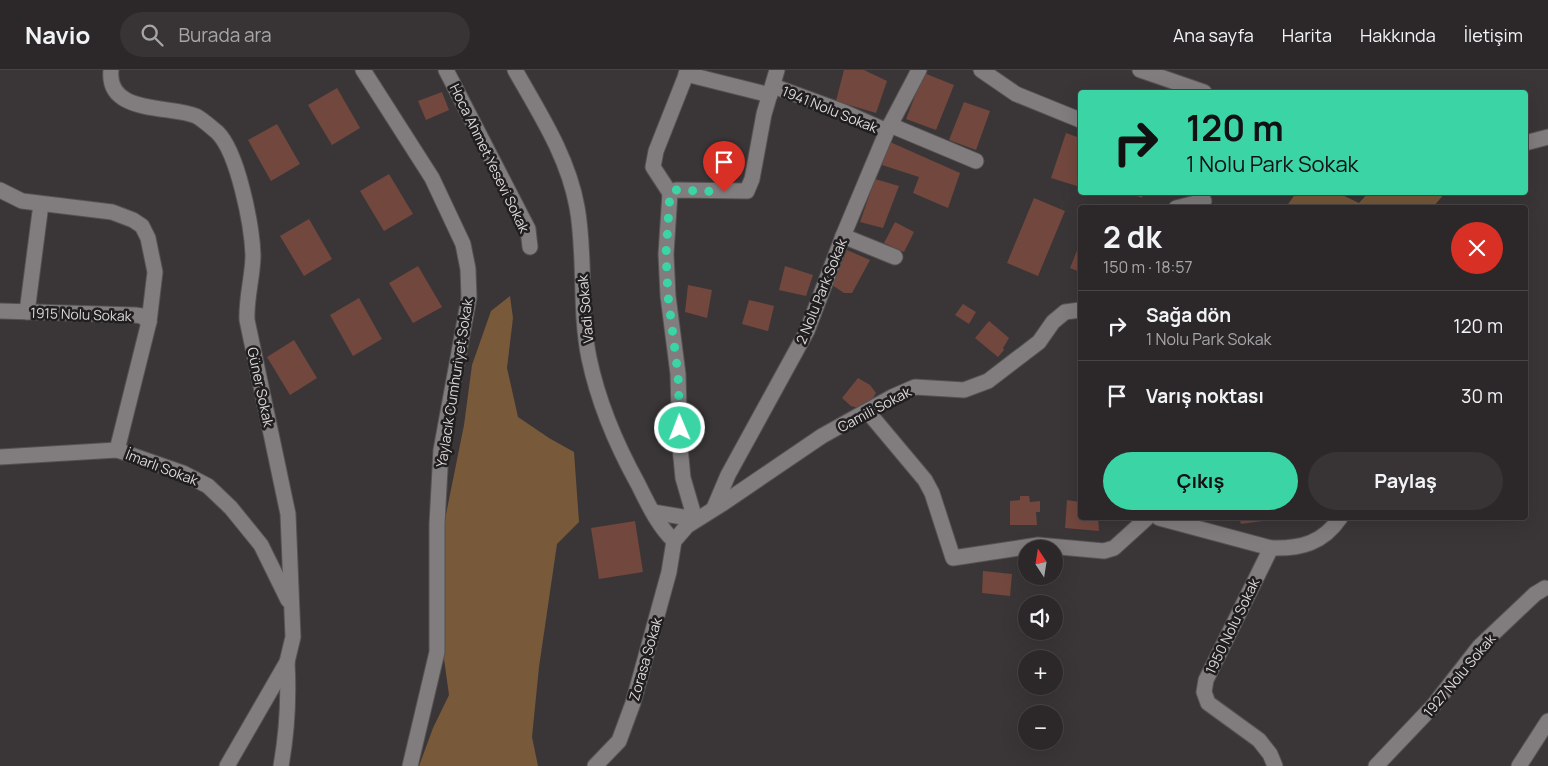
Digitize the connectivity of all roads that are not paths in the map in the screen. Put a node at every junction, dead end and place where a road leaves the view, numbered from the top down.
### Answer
1 (111, 70) edge
2 (363, 70) edge
3 (446, 70) edge
4 (515, 70) edge
5 (777, 70) edge
6 (981, 70) edge
7 (1140, 70) edge
8 (687, 72) edge
9 (914, 72) edge
10 (1198, 90) edge
11 (771, 91) junction
12 (1078, 119) edge
13 (889, 128) junction
14 (1548, 137) edge
15 (1528, 142) edge
16 (976, 161) dead end
17 (0, 190) edge
18 (670, 193) junction
19 (1204, 200) edge
20 (41, 204) junction
21 (1186, 205) edge
22 (843, 236) junction
23 (530, 246) dead end
24 (895, 257) dead end
25 (1078, 310) edge
26 (0, 311) edge
27 (27, 312) junction
28 (149, 322) junction
29 (868, 412) junction
30 (117, 450) junction
31 (0, 457) edge
32 (714, 508) junction
33 (653, 512) junction
34 (695, 519) junction
35 (1145, 520) edge
36 (1167, 520) edge
37 (1339, 520) edge
38 (674, 541) junction
39 (1272, 548) junction
40 (1545, 588) dead end
41 (291, 605) junction
42 (287, 662) junction
43 (1548, 721) edge
44 (228, 766) edge
45 (281, 766) edge
46 (410, 766) edge
47 (595, 766) edge
48 (1275, 766) edge
49 (1376, 766) edge
50 (1519, 766) edge

1 - 41 street, Güner Sokak
2 - 46 street, Yaylacık Cumhuriyet Sokak
3 - 23 street, Hoca Ahmet Yesevi Sokak
4 - 33 street, Vadi Sokak
5 - 11 street
6 - 12 street
7 - 10 street
8 - 11 street, 1941 Nolu Sokak
8 - 18 street
9 - 13 street, 2 Nolu Park Sokak
11 - 13 street, 1941 Nolu Sokak
11 - 18 street
13 - 16 street, 1941 Nolu Sokak
13 - 22 street, 2 Nolu Park Sokak
14 - 15 street
17 - 20 street
18 - 34 street
19 - 21 street
20 - 27 street
20 - 28 street
22 - 24 street
22 - 32 street, 2 Nolu Park Sokak
25 - 29 street, Camili Sokak
26 - 27 street, 1915 Nolu Sokak
27 - 28 street, 1915 Nolu Sokak
28 - 30 street, 1915 Nolu Sokak
29 - 32 street, Camili Sokak
29 - 35 street
30 - 31 street, İmarlı Sokak
30 - 41 street, İmarlı Sokak
32 - 34 street, Camili Sokak
33 - 34 street
33 - 38 street, Vadi Sokak
34 - 38 street, Camili Sokak
36 - 39 street
37 - 39 street
38 - 47 street, Zorasa Sokak
39 - 48 street, 1950 Nolu Sokak
40 - 49 street, 1927 Nolu Sokak
41 - 42 street, Güner Sokak
42 - 44 street, Güner Sokak
42 - 45 street
43 - 50 street

